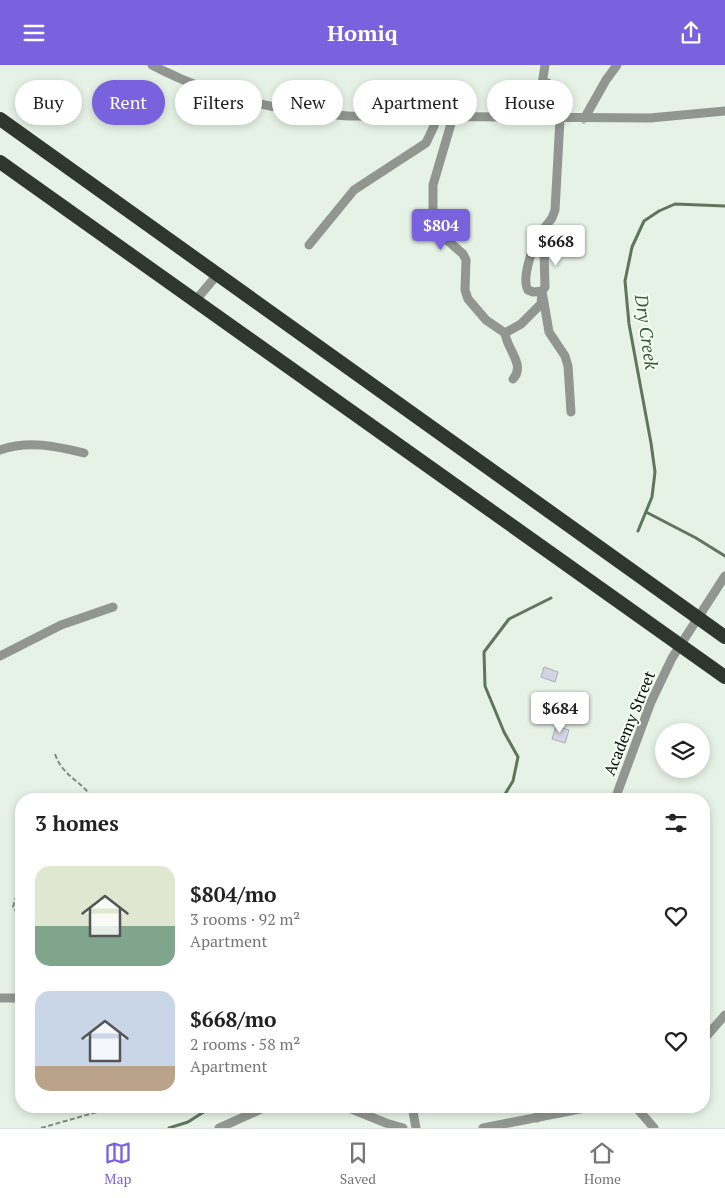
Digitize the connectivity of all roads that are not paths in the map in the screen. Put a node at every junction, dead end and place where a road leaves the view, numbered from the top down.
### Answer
1 (152, 65) edge
2 (545, 65) edge
3 (550, 65) edge
4 (618, 65) edge
5 (543, 80) edge
6 (549, 80) edge
7 (725, 111) edge
8 (353, 116) edge
9 (0, 119) edge
10 (573, 119) edge
11 (584, 119) junction
12 (434, 125) edge
13 (451, 125) edge
14 (560, 125) edge
15 (0, 162) edge
16 (539, 235) junction
17 (309, 245) dead end
18 (217, 275) junction
19 (542, 291) junction
20 (195, 301) junction
21 (505, 333) junction
22 (514, 379) dead end
23 (571, 412) dead end
24 (0, 450) edge
25 (84, 453) dead end
26 (725, 577) edge
27 (112, 607) dead end
28 (725, 637) edge
29 (0, 656) edge
30 (725, 677) edge
31 (617, 793) edge
32 (0, 998) edge
33 (15, 998) edge
34 (725, 1015) edge
35 (710, 1032) edge
36 (252, 1113) edge
37 (361, 1113) edge
38 (413, 1113) edge
39 (538, 1113) edge
40 (561, 1113) edge
41 (641, 1113) edge
42 (537, 1118) junction
43 (219, 1128) edge
44 (403, 1128) edge
45 (416, 1128) edge
46 (483, 1128) edge
47 (654, 1128) edge

1 - 8 street
2 - 5 street
3 - 6 street
4 - 11 street
7 - 11 street
9 - 18 highway
10 - 11 street
12 - 17 street
13 - 21 street
14 - 16 street
15 - 20 highway
16 - 19 street
16 - 19 street
18 - 20 street
18 - 28 highway
19 - 21 street
19 - 23 street
20 - 30 highway
21 - 22 street
24 - 25 street
26 - 31 street, Academy Street
27 - 29 street
32 - 33 street
34 - 35 street
36 - 43 street
37 - 44 street
38 - 45 street
39 - 42 street
40 - 42 street
41 - 47 street
42 - 46 street

